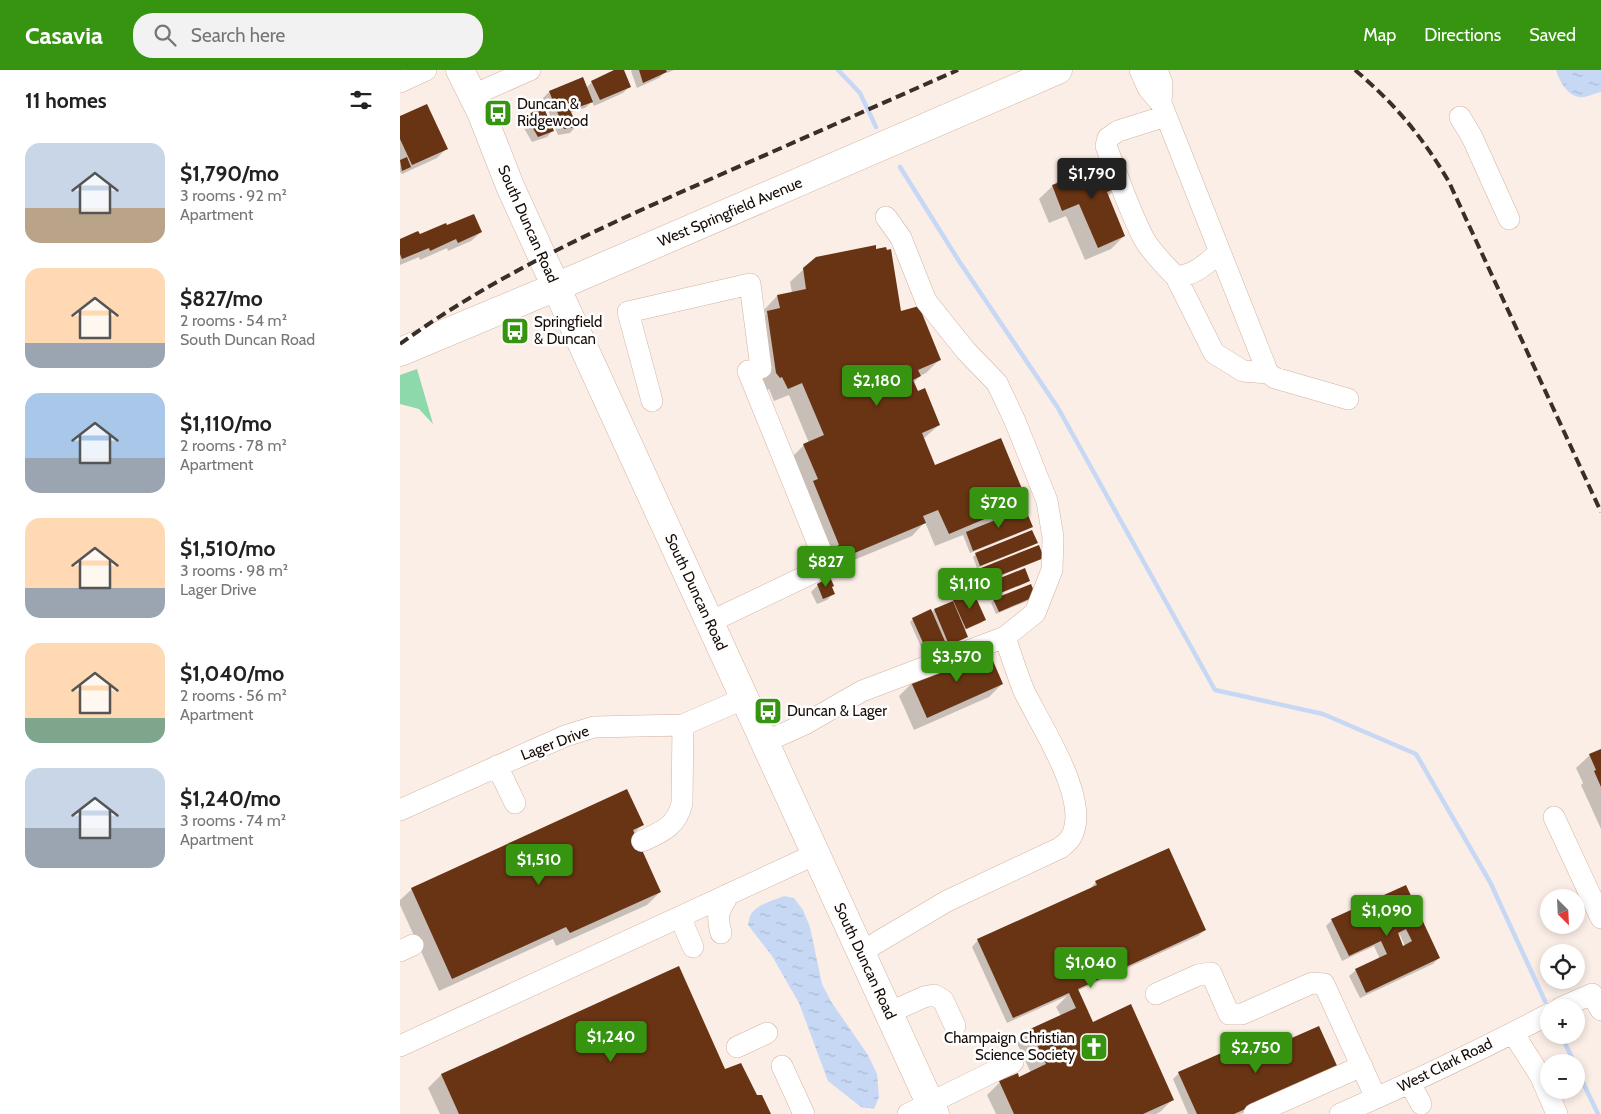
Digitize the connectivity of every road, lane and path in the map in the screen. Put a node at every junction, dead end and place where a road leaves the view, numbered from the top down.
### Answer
1 (460, 70) edge
2 (530, 70) edge
3 (1058, 70) edge
4 (1140, 70) edge
5 (1157, 70) edge
6 (473, 95) junction
7 (1164, 109) junction
8 (1460, 117) dead end
9 (886, 217) dead end
10 (1509, 219) dead end
11 (1220, 252) junction
12 (1176, 277) junction
13 (556, 288) junction
14 (400, 352) edge
15 (1268, 373) junction
16 (1348, 399) dead end
17 (652, 401) dead end
18 (710, 622) junction
19 (1005, 637) junction
20 (745, 698) junction
21 (683, 725) junction
22 (765, 742) junction
23 (497, 766) junction
24 (515, 803) dead end
25 (400, 810) edge
26 (1554, 817) dead end
27 (642, 841) dead end
28 (816, 854) junction
29 (729, 894) junction
30 (680, 917) junction
31 (1601, 918) edge
32 (721, 933) dead end
33 (693, 947) dead end
34 (860, 952) junction
35 (1156, 994) dead end
36 (1598, 996) edge
37 (1585, 1000) edge
38 (888, 1012) junction
39 (1540, 1019) edge
40 (955, 1026) dead end
41 (766, 1033) dead end
42 (1513, 1033) junction
43 (400, 1046) edge
44 (737, 1046) dead end
45 (1013, 1062) dead end
46 (782, 1066) dead end
47 (1362, 1066) junction
48 (1410, 1083) junction
49 (1376, 1098) junction
50 (1421, 1104) dead end
51 (924, 1111) edge
52 (1346, 1113) edge
53 (804, 1114) edge
54 (1254, 1114) edge
55 (1557, 1114) edge

1 - 6 main road, South Duncan Road
2 - 6 street
3 - 13 main road, West Springfield Avenue
4 - 7 street
5 - 7 street
6 - 13 main road, South Duncan Road
7 - 11 street
7 - 12 street
8 - 10 street
9 - 19 street
11 - 12 street
11 - 15 street
12 - 15 street
13 - 14 main road, West Springfield Avenue
13 - 18 main road, South Duncan Road
15 - 16 street
17 - 18 street
18 - 20 main road, South Duncan Road
19 - 22 street
19 - 34 street
20 - 21 street, Lager Drive
20 - 22 main road, South Duncan Road
21 - 23 street, Lager Drive
21 - 27 street
22 - 28 main road, South Duncan Road
23 - 24 street
23 - 25 street, Lager Drive
26 - 31 street
28 - 29 street
28 - 34 main road, South Duncan Road
29 - 30 street
29 - 32 street
30 - 33 street
30 - 43 street
34 - 38 main road, South Duncan Road
35 - 47 street
36 - 37 street
38 - 40 street
38 - 51 main road, South Duncan Road
39 - 42 street, West Clark Road
41 - 44 street
42 - 48 street, West Clark Road
42 - 55 street
45 - 51 street
46 - 53 street
47 - 49 street
47 - 54 street
48 - 49 street, West Clark Road
48 - 50 street
49 - 52 street, West Clark Road

